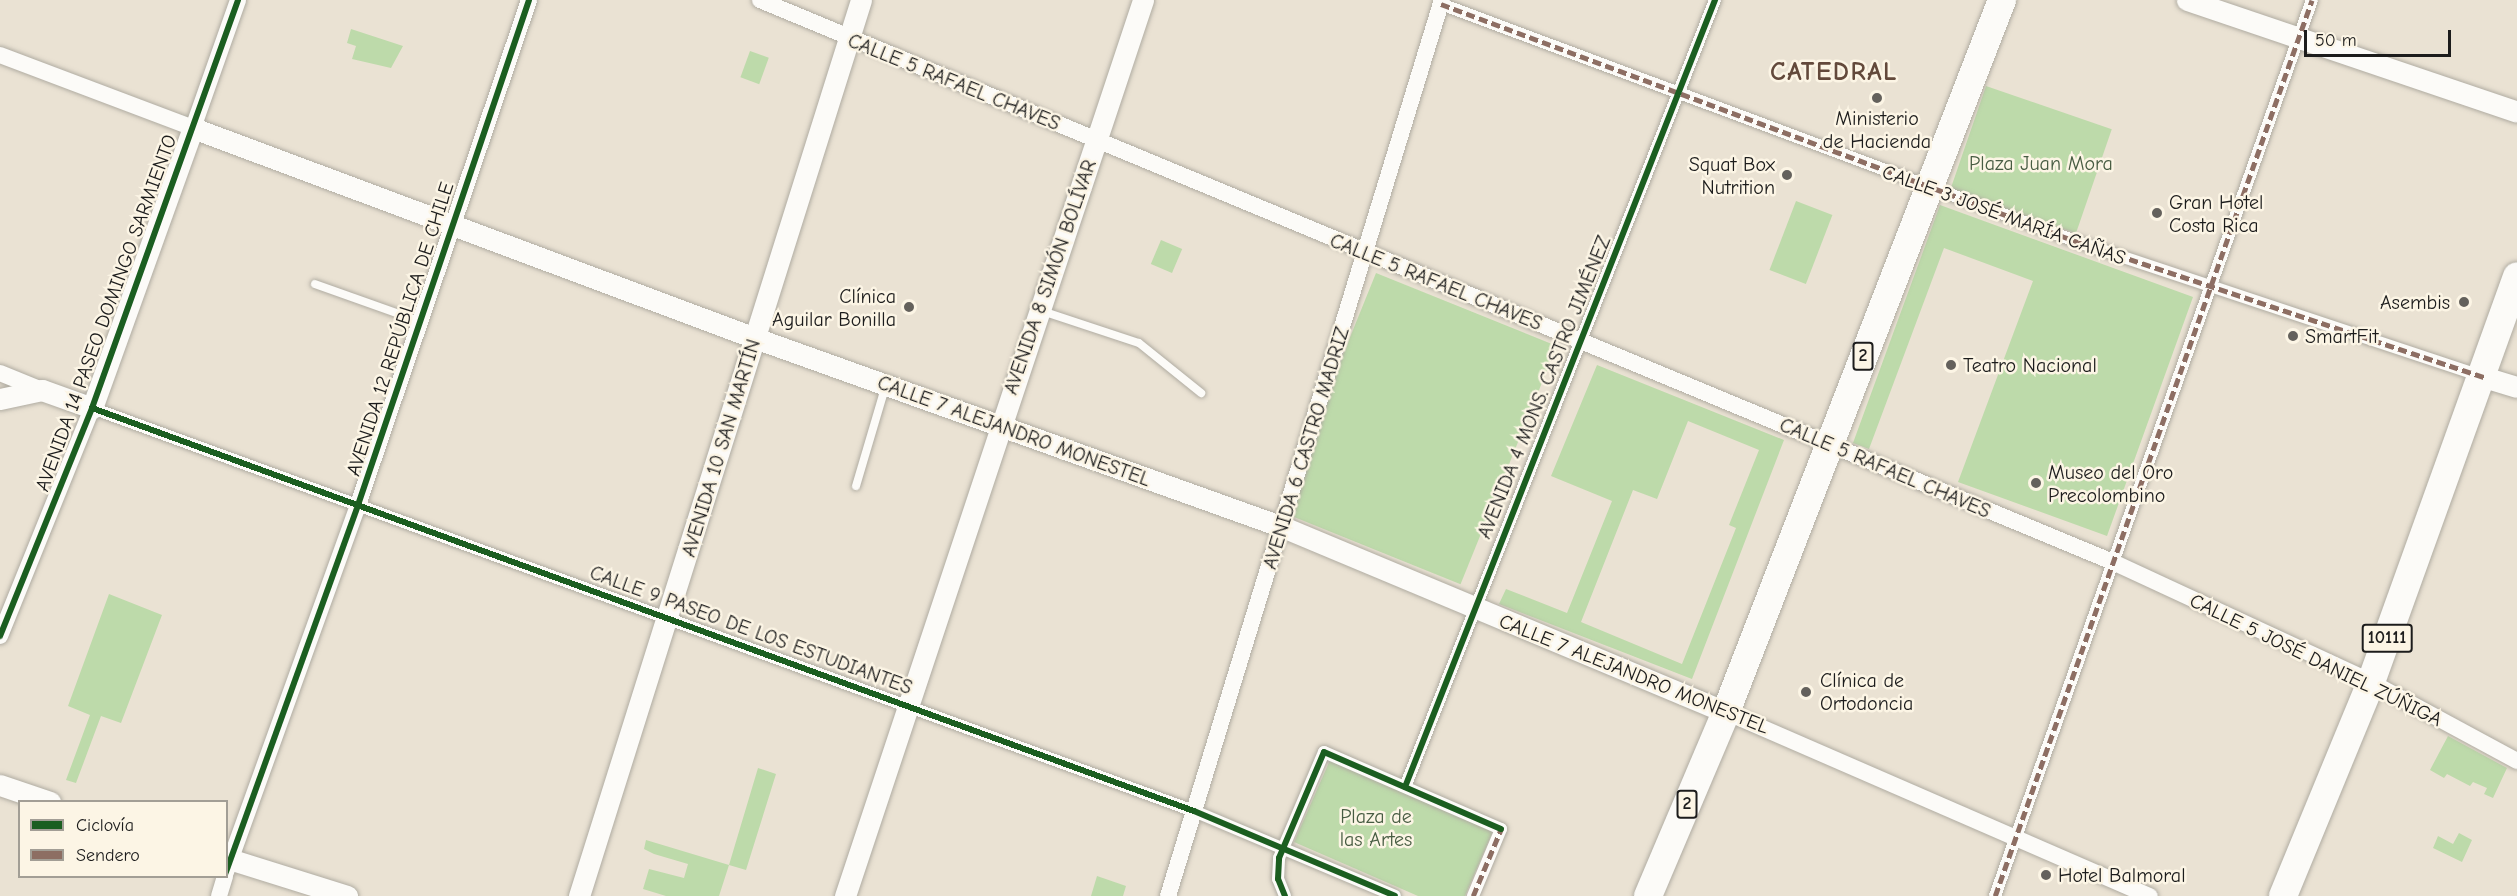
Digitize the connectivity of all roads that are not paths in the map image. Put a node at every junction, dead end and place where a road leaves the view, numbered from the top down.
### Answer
1 (238, 0) edge
2 (529, 0) edge
3 (760, 0) edge
4 (861, 0) edge
5 (1143, 0) edge
6 (1715, 0) edge
7 (2002, 0) edge
8 (2187, 0) edge
9 (2312, 0) edge
10 (1438, 1) edge
11 (849, 39) junction
12 (2298, 39) junction
13 (0, 55) edge
14 (1679, 93) junction
15 (2517, 112) edge
16 (193, 128) junction
17 (1096, 140) junction
18 (1928, 189) junction
19 (452, 223) junction
20 (1365, 253) junction
21 (2517, 277) edge
22 (315, 284) dead end
23 (2209, 286) junction
24 (1039, 310) junction
25 (420, 321) junction
26 (755, 338) junction
27 (1579, 340) junction
28 (0, 373) edge
29 (2484, 377) junction
30 (886, 385) junction
31 (2517, 387) edge
32 (42, 390) junction
33 (1202, 393) dead end
34 (0, 399) edge
35 (92, 408) junction
36 (1000, 425) junction
37 (1829, 445) junction
38 (856, 486) dead end
39 (358, 506) junction
40 (1283, 527) junction
41 (2113, 562) junction
42 (1474, 608) junction
43 (669, 616) junction
44 (2, 627) edge
45 (2371, 682) junction
46 (908, 704) junction
47 (1726, 712) junction
48 (2517, 761) edge
49 (0, 785) edge
50 (1405, 788) junction
51 (47, 800) edge
52 (1194, 811) junction
53 (2017, 835) junction
54 (1283, 849) junction
55 (228, 863) edge
56 (228, 866) edge
57 (224, 878) edge
58 (219, 896) edge
59 (347, 896) edge
60 (579, 896) edge
61 (845, 896) edge
62 (1168, 896) edge
63 (1284, 896) edge
64 (1395, 896) edge
65 (1473, 896) edge
66 (1648, 896) edge
67 (1995, 896) edge
68 (2150, 896) edge
69 (2283, 896) edge

1 - 16 street, AVENIDA 14 PASEO DOMINGO SARMIENTO
2 - 19 street, AVENIDA 12 REPÚBLICA DE CHILE
3 - 11 street, CALLE 5 RAFAEL CHAVES
4 - 11 street, AVENIDA 10 SAN MARTÍN
5 - 17 street, AVENIDA 8 SIMÓN BOLÍVAR
6 - 14 street, AVENIDA 4 MONS. CASTRO JIMÉNEZ
7 - 18 highway, 2
8 - 12 street
9 - 12 street
10 - 14 street, CALLE 3 JOSÉ MARÍA CAÑAS
10 - 20 street, AVENIDA 6 CASTRO MADRIZ
11 - 17 street, CALLE 5 RAFAEL CHAVES
11 - 26 street, AVENIDA 10 SAN MARTÍN
12 - 15 street
12 - 23 street
13 - 16 street, CALLE 7 ALEJANDRO MONESTEL
14 - 18 street, CALLE 3 JOSÉ MARÍA CAÑAS
14 - 27 street, AVENIDA 4 MONS. CASTRO JIMÉNEZ
16 - 19 street, CALLE 7 ALEJANDRO MONESTEL
16 - 35 street, AVENIDA 14 PASEO DOMINGO SARMIENTO
17 - 20 street, CALLE 5 RAFAEL CHAVES
17 - 24 street, AVENIDA 8 SIMÓN BOLÍVAR
18 - 23 street, CALLE 3 JOSÉ MARÍA CAÑAS
18 - 37 highway, 2
19 - 25 street, AVENIDA 12 REPÚBLICA DE CHILE
19 - 26 street, CALLE 7 ALEJANDRO MONESTEL
20 - 27 street, CALLE 5 RAFAEL CHAVES
20 - 40 street, AVENIDA 6 CASTRO MADRIZ
21 - 29 highway, 10111
22 - 25 lane
23 - 29 street, CALLE 3 JOSÉ MARÍA CAÑAS
23 - 41 street
24 - 33 lane
24 - 36 street, AVENIDA 8 SIMÓN BOLÍVAR
25 - 39 street, AVENIDA 12 REPÚBLICA DE CHILE
26 - 30 street, CALLE 7 ALEJANDRO MONESTEL
26 - 43 street, AVENIDA 10 SAN MARTÍN
27 - 37 street, CALLE 5 RAFAEL CHAVES
27 - 42 street, AVENIDA 4 MONS. CASTRO JIMÉNEZ
28 - 32 street, CALLE 9 PASEO DE LOS ESTUDIANTES
29 - 31 street
29 - 45 highway, 10111
30 - 36 street, CALLE 7 ALEJANDRO MONESTEL
30 - 38 lane
32 - 34 street
32 - 35 street, CALLE 9 PASEO DE LOS ESTUDIANTES
35 - 39 street, CALLE 9 PASEO DE LOS ESTUDIANTES
35 - 44 street, AVENIDA 14 PASEO DOMINGO SARMIENTO
36 - 40 street, CALLE 7 ALEJANDRO MONESTEL
36 - 46 street, AVENIDA 8 SIMÓN BOLÍVAR
37 - 41 street, CALLE 5 RAFAEL CHAVES
37 - 47 highway, 2
39 - 43 street, CALLE 9 PASEO DE LOS ESTUDIANTES
39 - 55 street, AVENIDA 12 REPÚBLICA DE CHILE
40 - 42 street, CALLE 7 ALEJANDRO MONESTEL
40 - 52 street, AVENIDA 6 CASTRO MADRIZ
41 - 45 street, CALLE 5 JOSÉ DANIEL ZÚÑIGA
41 - 53 street
42 - 47 street, CALLE 7 ALEJANDRO MONESTEL
42 - 50 street, AVENIDA 4 MONS. CASTRO JIMÉNEZ
43 - 46 street, CALLE 9 PASEO DE LOS ESTUDIANTES
43 - 60 street, AVENIDA 10 SAN MARTÍN
45 - 48 street, CALLE 5 JOSÉ DANIEL ZÚÑIGA
45 - 69 highway, 10111
46 - 52 street, CALLE 9 PASEO DE LOS ESTUDIANTES
46 - 61 street, AVENIDA 8 SIMÓN BOLÍVAR
47 - 53 street, CALLE 7 ALEJANDRO MONESTEL
47 - 66 highway, 2
49 - 51 street
50 - 54 street
50 - 65 street
52 - 54 street, CALLE 9 PASEO DE LOS ESTUDIANTES
52 - 62 street, AVENIDA 6 CASTRO MADRIZ
53 - 67 street
53 - 68 street, CALLE 7 ALEJANDRO MONESTEL
54 - 63 street
54 - 64 street, CALLE 9 PASEO DE LOS ESTUDIANTES
56 - 59 street
57 - 58 street, AVENIDA 12 REPÚBLICA DE CHILE

